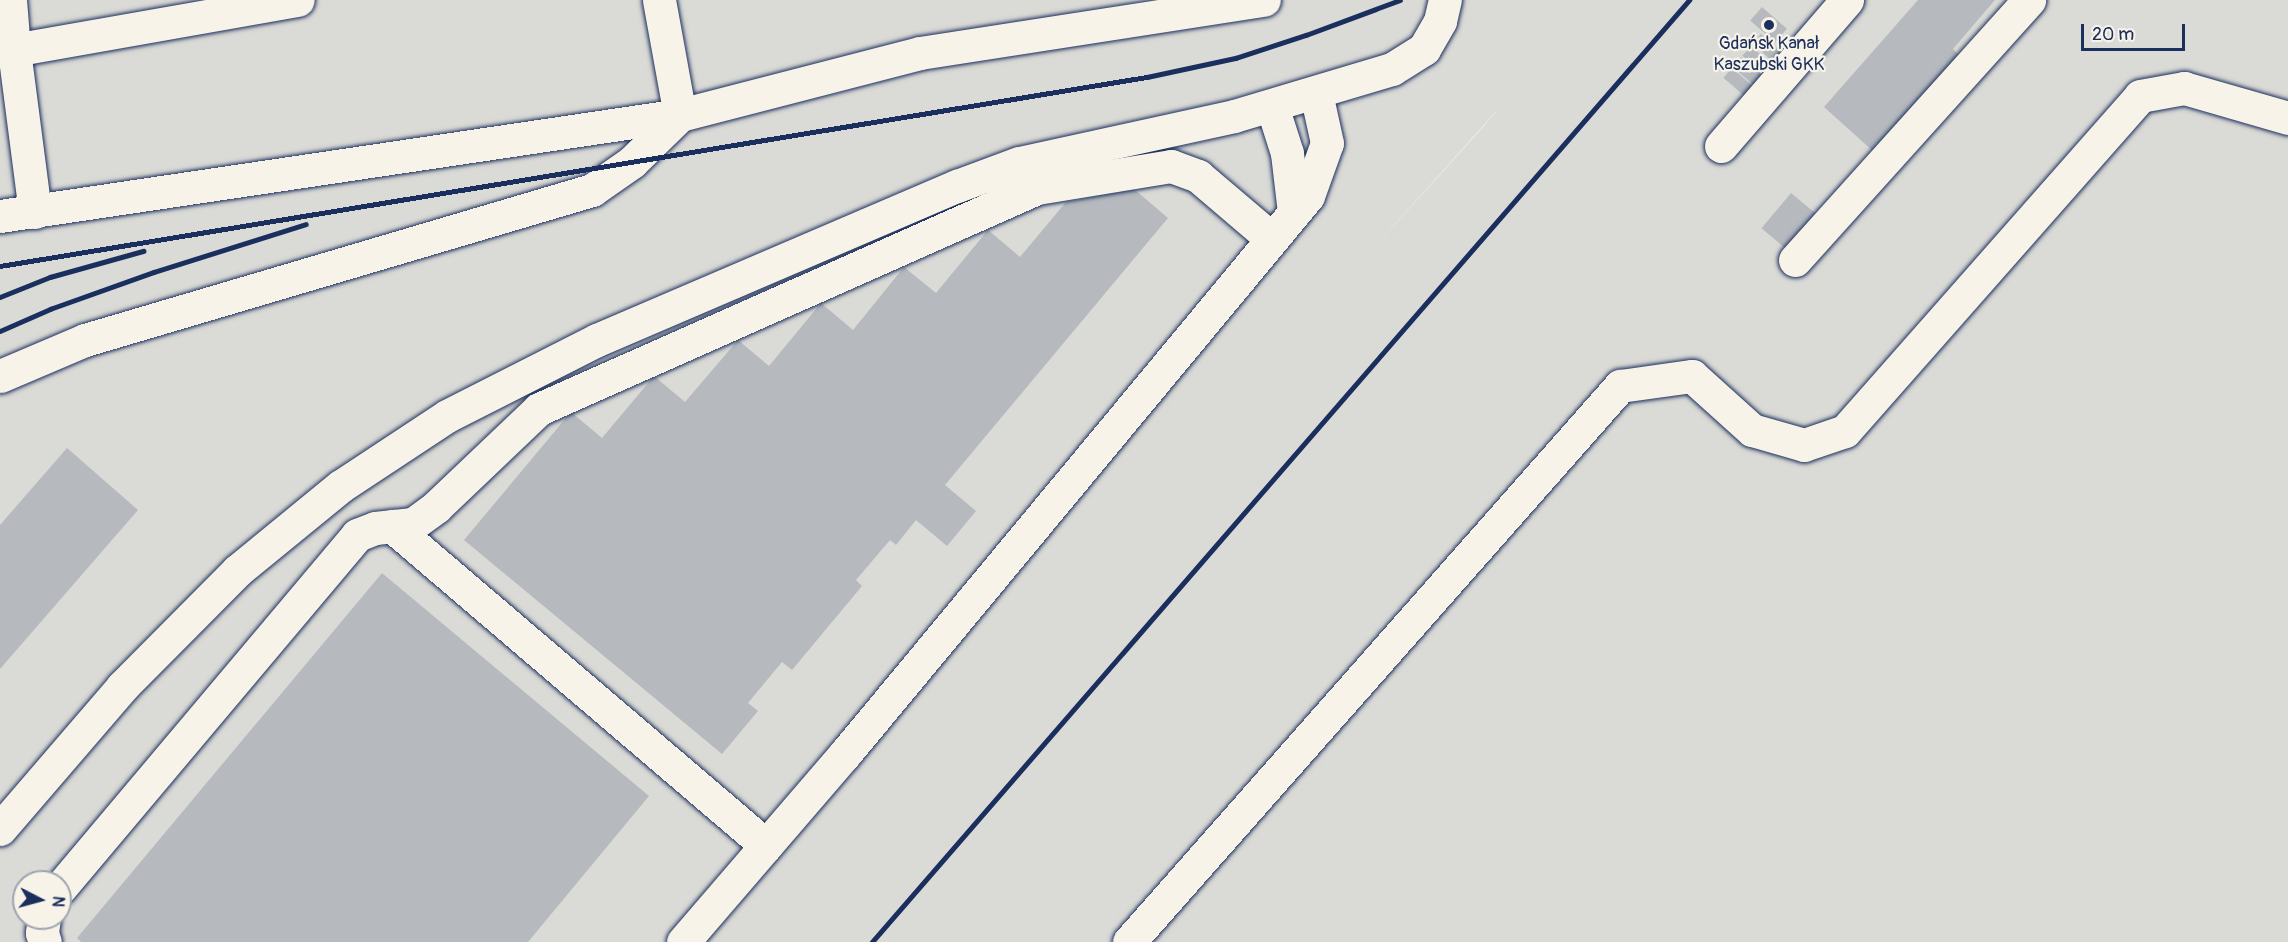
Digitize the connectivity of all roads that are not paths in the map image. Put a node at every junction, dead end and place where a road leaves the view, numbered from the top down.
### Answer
1 (10, 0) edge
2 (298, 0) edge
3 (659, 0) edge
4 (1264, 0) edge
5 (1445, 0) edge
6 (1847, 0) edge
7 (2029, 0) edge
8 (14, 50) junction
9 (1316, 93) junction
10 (1272, 106) junction
11 (680, 115) junction
12 (2288, 118) edge
13 (1721, 146) dead end
14 (35, 212) junction
15 (1294, 213) junction
16 (0, 216) edge
17 (1272, 239) junction
18 (1795, 260) dead end
19 (35, 361) junction
20 (0, 376) edge
21 (0, 402) edge
22 (392, 526) junction
23 (0, 829) edge
24 (766, 845) junction
25 (72, 874) edge
26 (683, 942) edge
27 (1129, 942) edge

1 - 8 lane
2 - 8 lane
3 - 11 lane
4 - 11 lane
5 - 9 lane
6 - 13 lane
7 - 18 lane
8 - 14 lane
9 - 10 lane
9 - 15 lane
10 - 15 lane
10 - 23 lane
11 - 14 lane
11 - 19 lane
12 - 27 lane
14 - 16 lane
15 - 17 lane
17 - 22 lane
17 - 24 lane
19 - 20 lane
19 - 21 lane
22 - 24 lane
22 - 25 lane
24 - 26 lane

